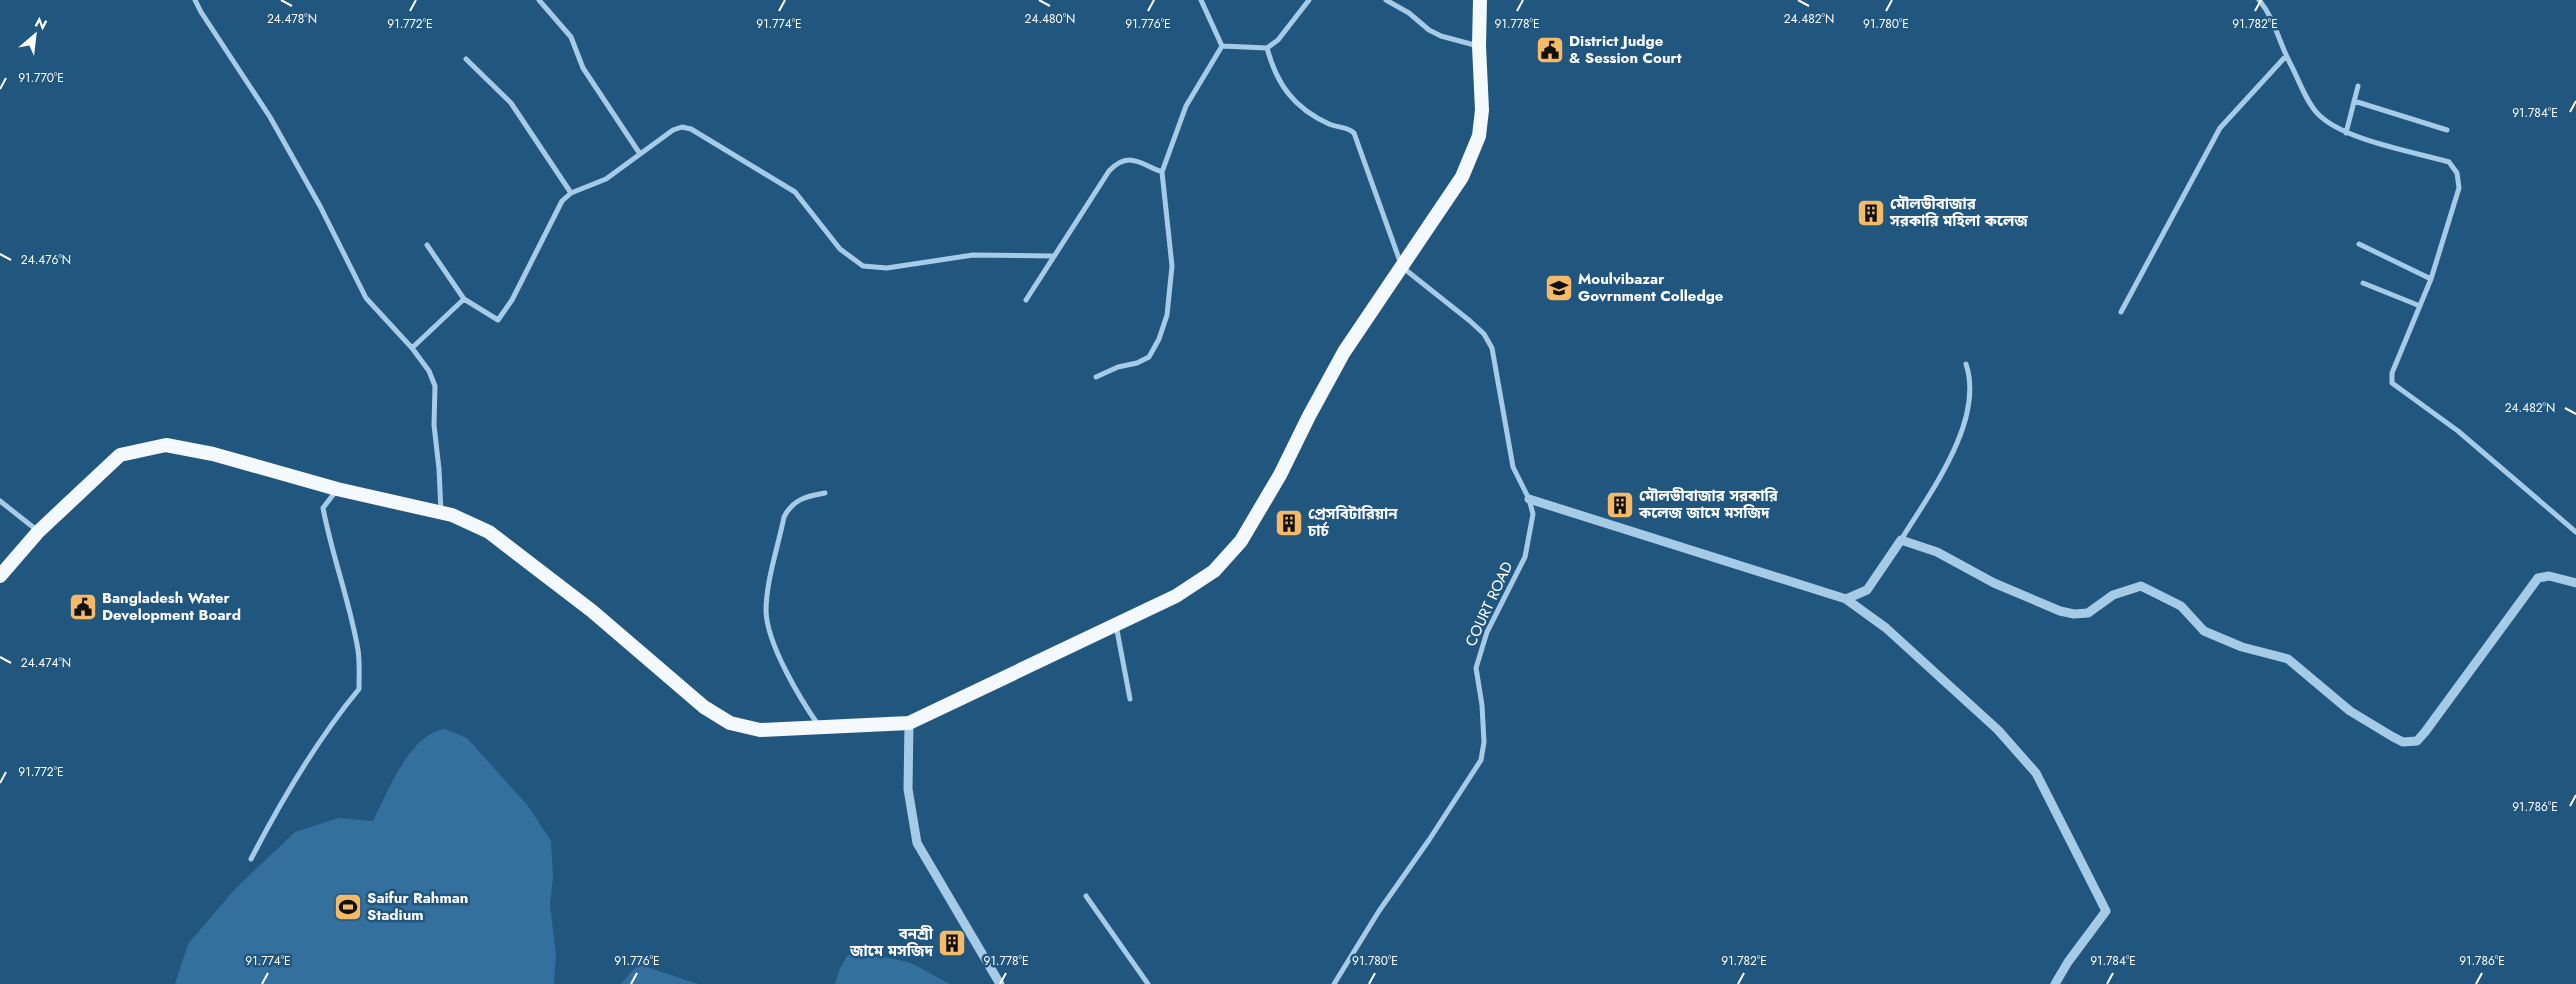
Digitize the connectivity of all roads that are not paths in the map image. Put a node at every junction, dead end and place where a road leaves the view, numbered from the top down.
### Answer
1 (195, 0) edge
2 (538, 0) edge
3 (1201, 0) edge
4 (1309, 0) edge
5 (1386, 0) edge
6 (1480, 0) edge
7 (2259, 0) edge
8 (1222, 46) junction
9 (1479, 46) junction
10 (1267, 48) junction
11 (2286, 56) junction
12 (466, 59) dead end
13 (2358, 86) dead end
14 (2354, 101) junction
15 (2447, 130) dead end
16 (2346, 132) junction
17 (640, 154) junction
18 (1162, 172) junction
19 (571, 193) junction
20 (2359, 244) dead end
21 (427, 245) dead end
22 (1054, 256) junction
23 (1402, 267) junction
24 (2431, 279) junction
25 (2363, 283) dead end
26 (464, 299) junction
27 (1026, 300) dead end
28 (2420, 306) junction
29 (2121, 312) dead end
30 (412, 348) junction
31 (1966, 364) dead end
32 (1096, 377) dead end
33 (337, 489) junction
34 (825, 492) dead end
35 (1529, 499) junction
36 (0, 501) edge
37 (441, 513) junction
38 (38, 532) junction
39 (2576, 532) edge
40 (1901, 540) junction
41 (0, 576) edge
42 (2576, 583) edge
43 (1846, 599) junction
44 (1116, 624) junction
45 (1130, 699) dead end
46 (909, 723) junction
47 (820, 728) junction
48 (251, 859) dead end
49 (1086, 896) dead end
50 (1000, 984) edge
51 (1148, 984) edge
52 (1334, 984) edge
53 (2056, 984) edge

1 - 30 street
2 - 17 street
3 - 8 street
4 - 10 street
5 - 9 street
6 - 9 highway
7 - 11 street
8 - 10 street
8 - 18 street
9 - 23 highway
10 - 23 street
11 - 16 street
11 - 29 street
12 - 19 street
13 - 14 street
14 - 15 street
14 - 16 street
16 - 24 street
17 - 19 street
17 - 22 street
18 - 22 street
18 - 32 street
19 - 26 street
20 - 24 street
21 - 26 street
22 - 27 street
23 - 35 street, COURT ROAD
23 - 44 highway
24 - 28 street
25 - 28 street
26 - 30 street
28 - 39 street
30 - 37 street
31 - 40 street
33 - 37 highway
33 - 38 highway
33 - 48 street
34 - 47 street
35 - 43 street
35 - 52 street, COURT ROAD
36 - 38 street
37 - 47 highway
38 - 41 highway
40 - 42 street
40 - 43 street
43 - 53 street
44 - 45 street
44 - 46 highway
46 - 47 highway
46 - 50 street
49 - 51 street

